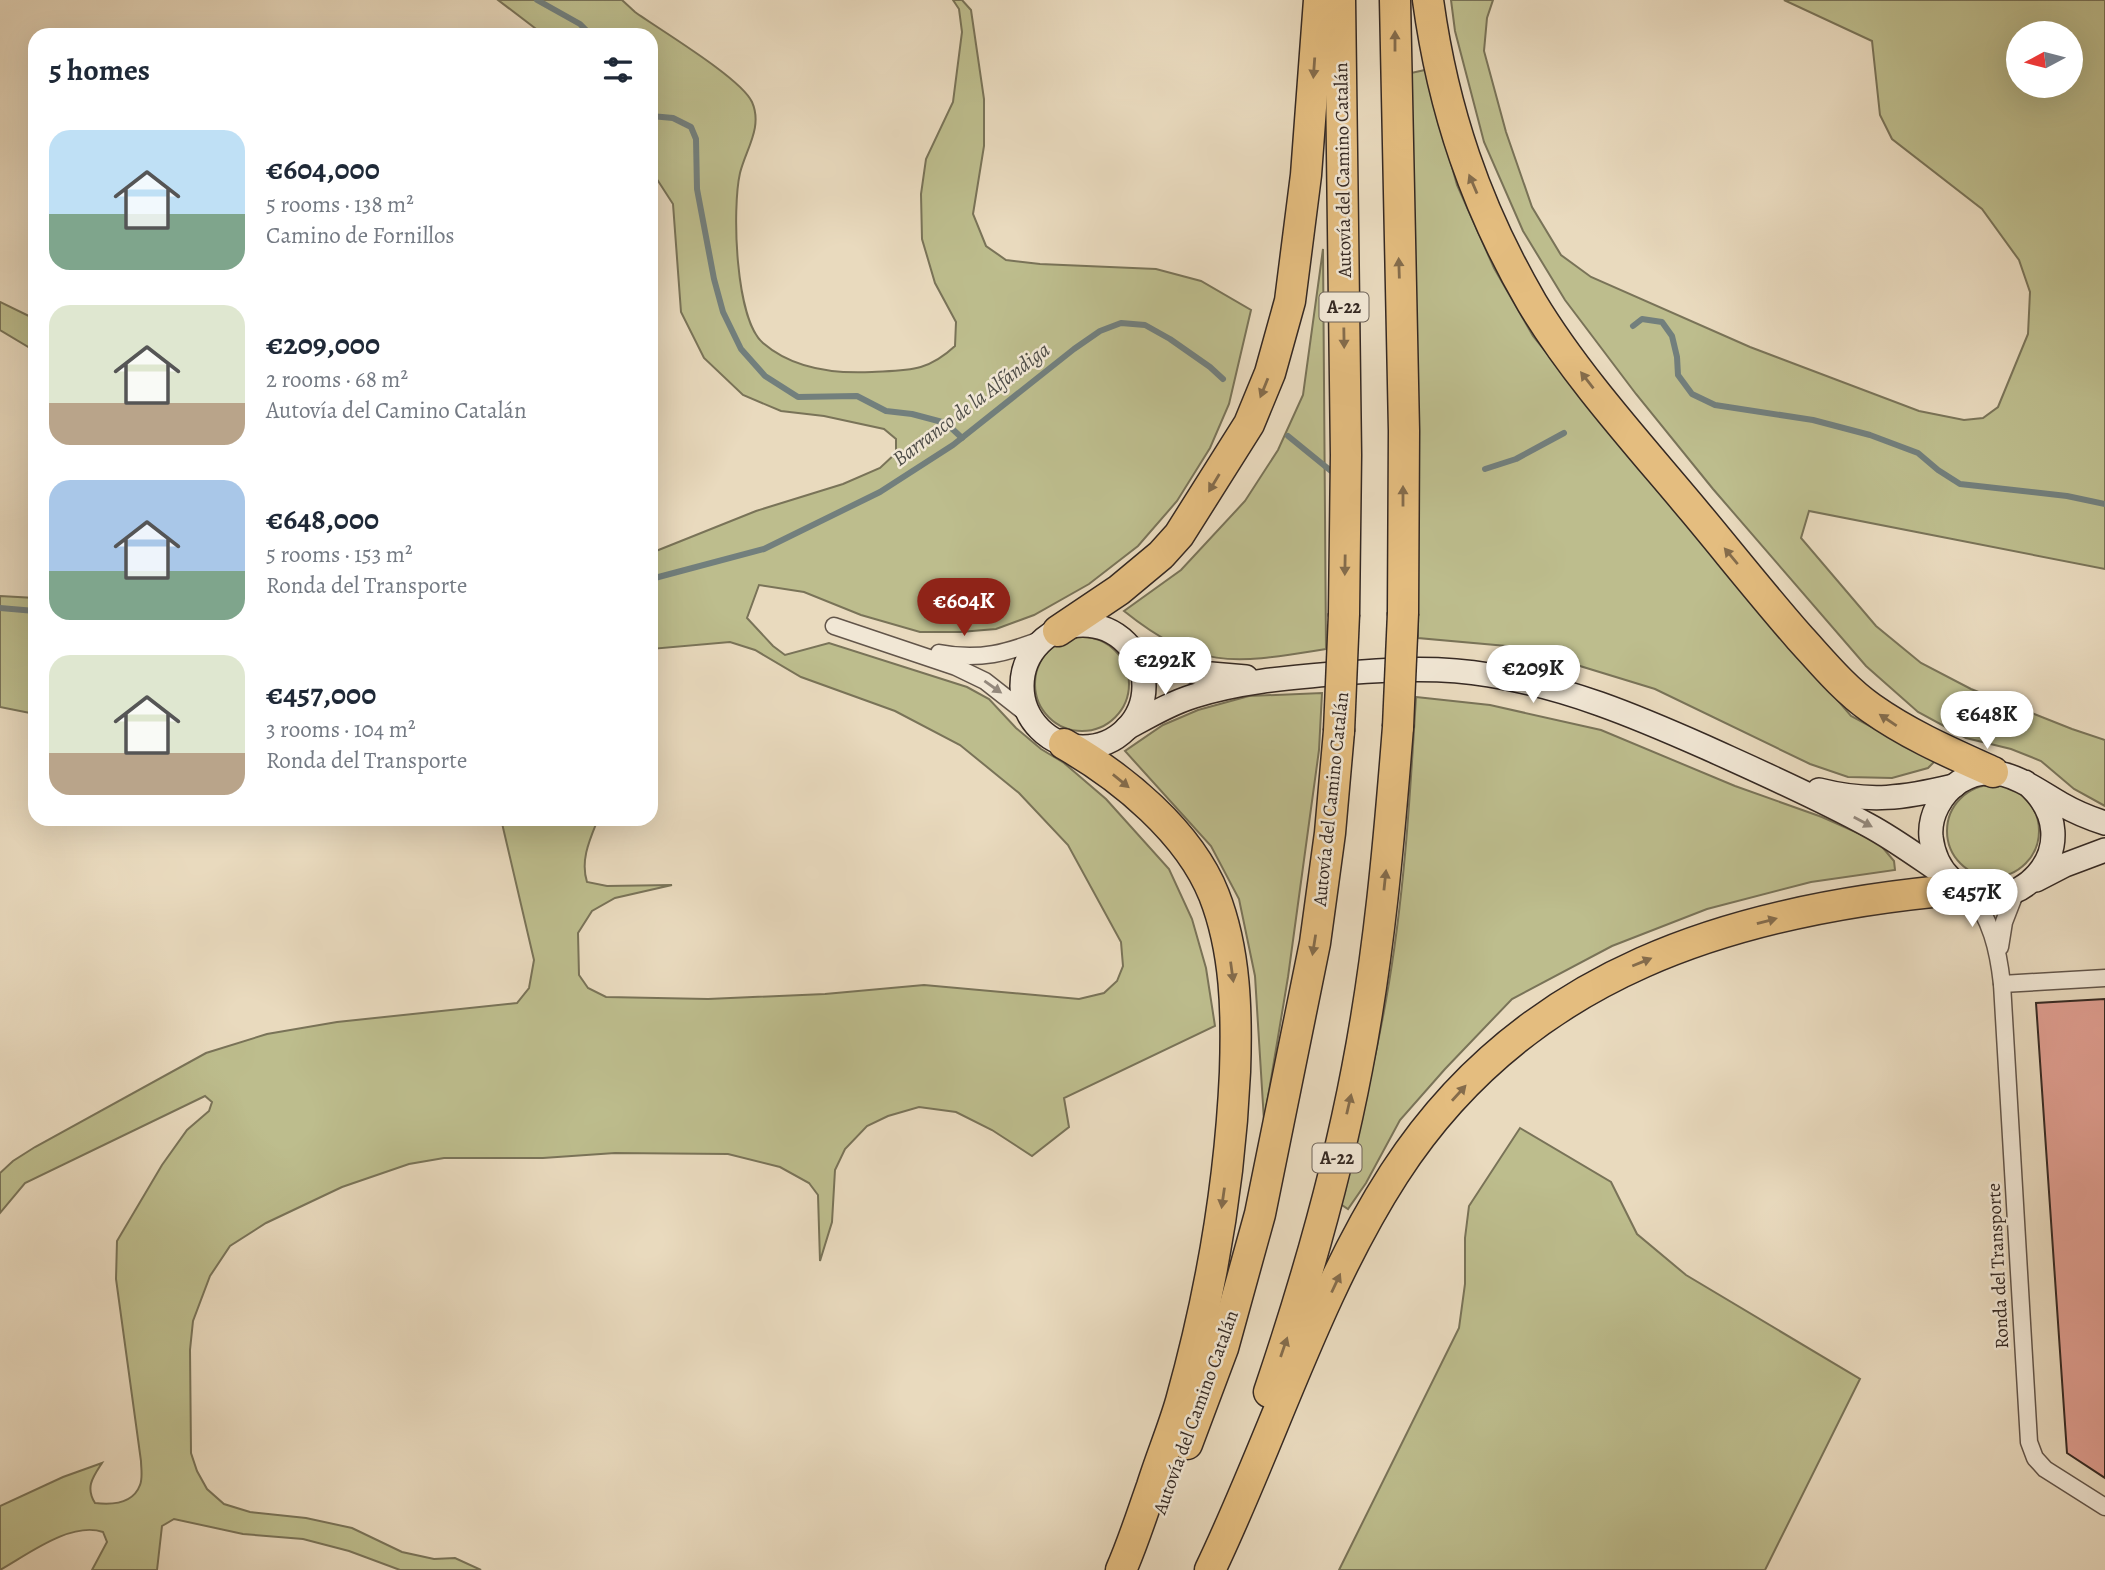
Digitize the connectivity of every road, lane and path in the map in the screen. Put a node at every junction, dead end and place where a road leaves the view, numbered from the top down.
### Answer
1 (1319, 0) edge
2 (1340, 0) edge
3 (1395, 0) edge
4 (1428, 0) edge
5 (834, 626) dead end
6 (1051, 634) junction
7 (885, 642) junction
8 (1131, 648) junction
9 (1276, 679) junction
10 (1031, 717) junction
11 (1127, 728) junction
12 (1064, 744) junction
13 (1993, 772) junction
14 (1780, 780) junction
15 (2025, 782) junction
16 (1954, 786) junction
17 (2105, 823) edge
18 (2105, 850) edge
19 (1961, 886) junction
20 (2022, 888) junction
21 (1999, 957) junction
22 (2105, 978) edge
23 (2002, 984) junction
24 (2105, 1507) edge
25 (1121, 1570) edge
26 (1132, 1570) edge
27 (1195, 1570) edge
28 (1210, 1570) edge

1 -> 6 highway
2 -> 26 highway, Autovía del Camino Catalán / A-22, bridge
27 -> 3 highway, A-22, bridge
13 -> 4 highway
5 - 7 street
6 - 7 street
6 - 8 main road
6 - 10 main road
7 -> 10 street
8 - 9 main road
8 - 11 main road
9 - 11 main road
9 - 14 main road
10 - 12 main road
11 - 12 main road
12 -> 25 highway
13 - 15 main road
13 - 16 main road
14 - 16 main road
14 -> 19 main road
15 - 17 main road
15 - 20 main road
16 - 19 main road
18 - 20 main road
19 - 20 main road
19 - 21 street, Ronda del Transporte
28 -> 19 highway
20 - 21 street, Ronda del Transporte
21 - 23 street, Ronda del Transporte
22 - 23 street
23 - 24 street, Ronda del Transporte

